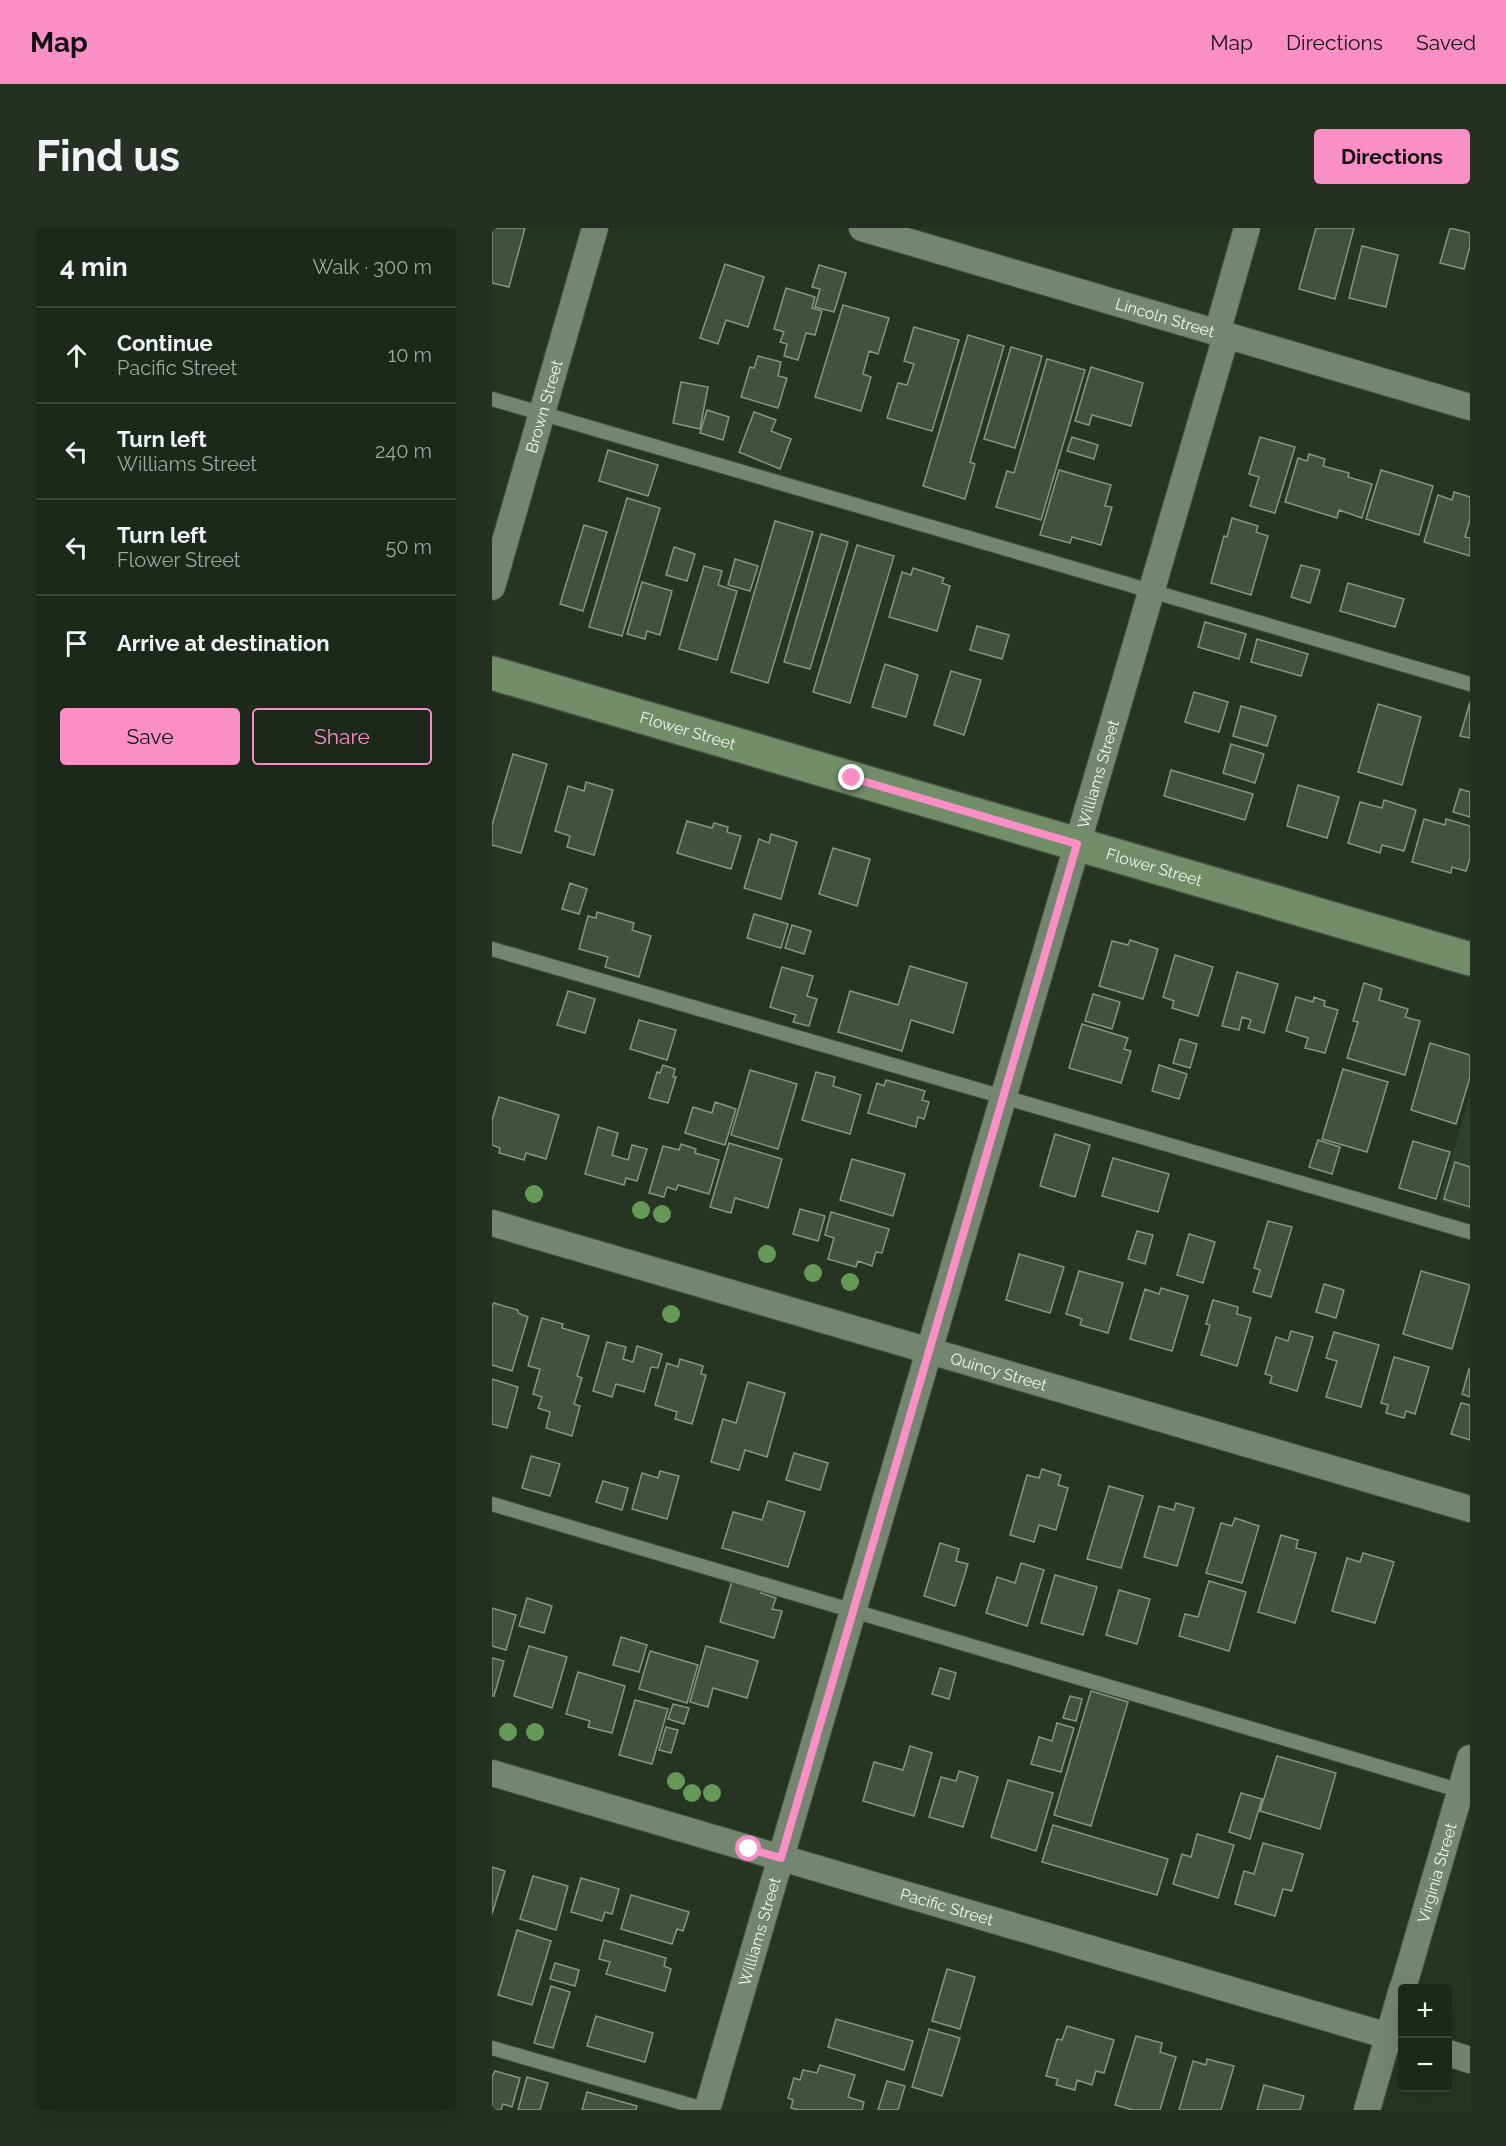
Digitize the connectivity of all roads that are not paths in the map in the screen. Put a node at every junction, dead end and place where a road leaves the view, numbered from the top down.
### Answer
1 (595, 228) edge
2 (862, 228) edge
3 (1247, 228) edge
4 (1221, 334) junction
5 (492, 399) edge
6 (1470, 407) edge
7 (542, 414) junction
8 (492, 587) edge
9 (1152, 590) junction
10 (492, 673) edge
11 (1470, 684) edge
12 (1077, 844) junction
13 (492, 949) edge
14 (1470, 959) edge
15 (1003, 1098) junction
16 (492, 1223) edge
17 (1470, 1232) edge
18 (929, 1351) junction
19 (492, 1503) edge
20 (1470, 1509) edge
21 (853, 1611) junction
22 (1470, 1758) edge
23 (492, 1773) edge
24 (1465, 1792) edge
25 (781, 1858) junction
26 (1405, 1984) edge
27 (1396, 2038) edge
28 (492, 2048) edge
29 (1452, 2054) edge
30 (1470, 2060) edge
31 (707, 2110) edge
32 (1367, 2110) edge

1 - 7 street, Brown Street
2 - 4 street, Lincoln Street
3 - 4 street, Williams Street
4 - 6 street, Lincoln Street
4 - 9 street, Williams Street
5 - 7 lane
7 - 8 street, Brown Street
7 - 9 lane
9 - 11 lane
9 - 12 street, Williams Street
10 - 12 street, Flower Street
12 - 14 street, Flower Street
12 - 15 street, Williams Street
13 - 15 lane
15 - 17 lane
15 - 18 street, Williams Street
16 - 18 street, Quincy Street
18 - 20 street, Quincy Street
18 - 21 street, Williams Street
19 - 21 lane
21 - 24 lane
21 - 25 street, Williams Street
22 - 24 street, Virginia Street
23 - 25 street, Pacific Street
24 - 26 street, Virginia Street
25 - 27 street, Pacific Street
25 - 31 street, Williams Street
27 - 32 street, Virginia Street
28 - 31 lane
29 - 30 street

